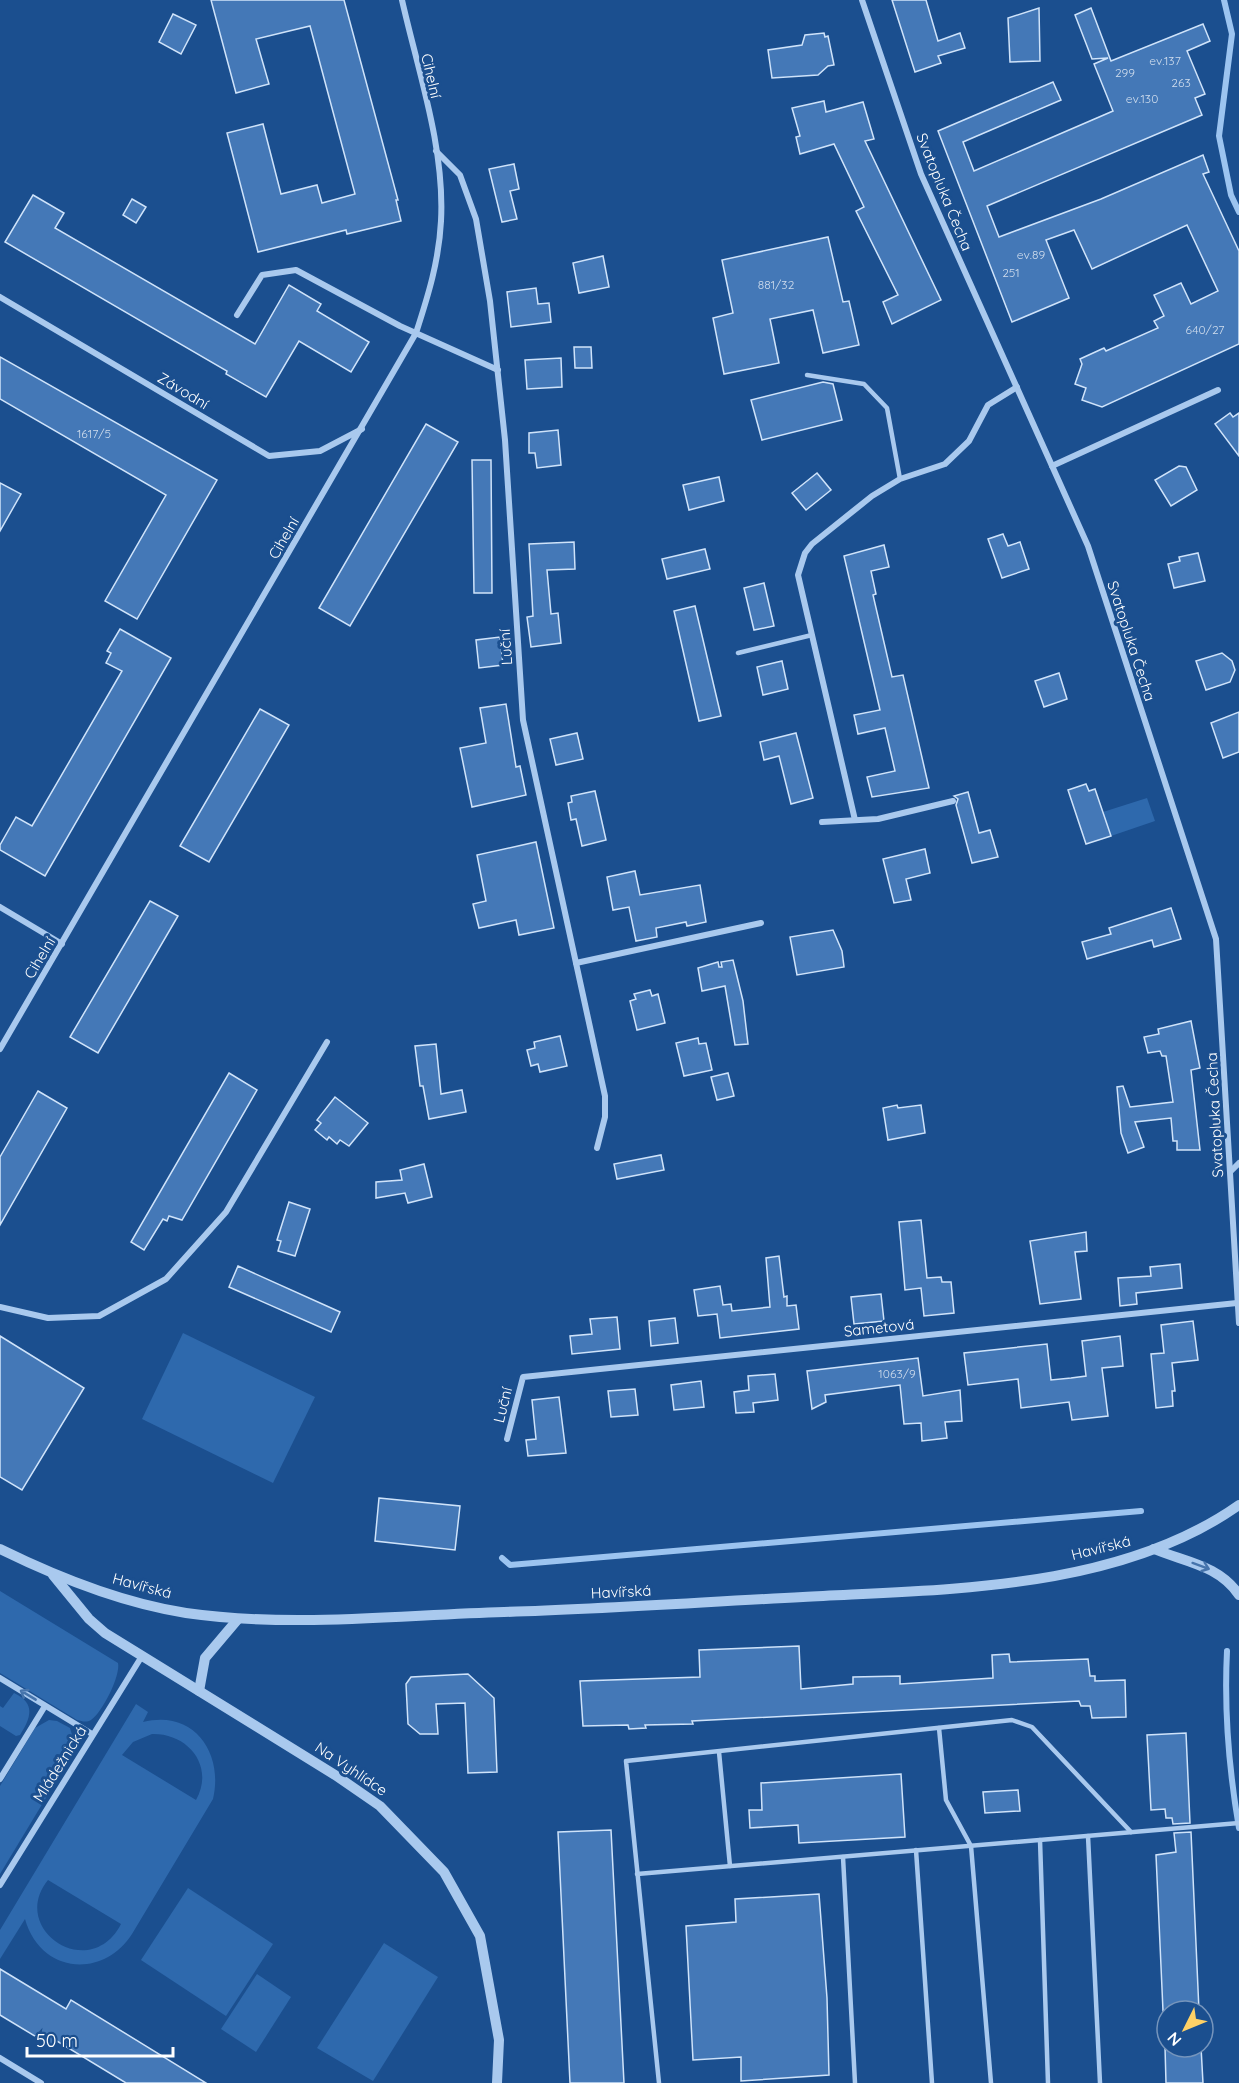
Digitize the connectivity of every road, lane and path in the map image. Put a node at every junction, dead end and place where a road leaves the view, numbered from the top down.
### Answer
1 (402, 0) edge
2 (862, 0) edge
3 (436, 151) junction
4 (0, 297) edge
5 (237, 315) dead end
6 (416, 333) junction
7 (498, 370) junction
8 (807, 375) dead end
9 (1017, 387) junction
10 (1218, 390) dead end
11 (362, 428) junction
12 (1052, 466) junction
13 (900, 479) junction
14 (812, 635) junction
15 (738, 653) dead end
16 (953, 801) dead end
17 (855, 820) junction
18 (822, 822) dead end
19 (0, 907) edge
20 (761, 923) dead end
21 (62, 944) junction
22 (576, 963) junction
23 (327, 1042) dead end
24 (0, 1049) edge
25 (597, 1148) dead end
26 (1239, 1163) edge
27 (1231, 1171) junction
28 (1237, 1303) junction
29 (0, 1307) edge
30 (1239, 1323) edge
31 (523, 1377) joint
32 (507, 1439) dead end
33 (1239, 1504) edge
34 (0, 1549) edge
35 (1154, 1549) junction
36 (53, 1575) junction
37 (1239, 1595) edge
38 (238, 1619) junction
39 (142, 1656) junction
40 (0, 1678) edge
41 (199, 1691) junction
42 (45, 1706) junction
43 (939, 1728) junction
44 (92, 1734) junction
45 (719, 1752) junction
46 (0, 1779) edge
47 (1239, 1823) edge
48 (1131, 1833) junction
49 (1088, 1836) junction
50 (1040, 1840) junction
51 (971, 1846) junction
52 (916, 1851) junction
53 (843, 1857) junction
54 (730, 1866) junction
55 (638, 1874) junction
56 (0, 1885) edge
57 (0, 2058) edge
58 (41, 2083) edge
59 (497, 2083) edge
60 (658, 2083) edge
61 (855, 2083) edge
62 (932, 2083) edge
63 (991, 2083) edge
64 (1048, 2083) edge
65 (1100, 2083) edge

1 - 3 street, Cihelní
2 - 9 street, Svatopluka Čecha
3 - 6 street, Cihelní
3 - 7 street, Luční
4 - 11 street, Závodní
5 - 6 street
6 - 7 street
6 - 11 street, Cihelní
7 - 22 street, Luční
8 - 13 lane
9 - 12 street, Svatopluka Čecha
9 - 13 street
10 - 12 street
11 - 21 street, Cihelní
12 - 27 street, Svatopluka Čecha
13 - 14 street
14 - 15 lane
14 - 17 street
16 - 17 street
17 - 18 street
19 - 21 street
20 - 22 street
21 - 24 street, Cihelní
22 - 25 street, Luční
23 - 29 street
26 - 27 street
27 - 28 street, Svatopluka Čecha
28 - 30 street, Svatopluka Čecha
28 - 31 street, Sametová
31 - 32 street, Luční
33 - 35 street, Havířská
34 - 36 street, Havířská
35 -> 37 street
35 - 38 street, Havířská
36 - 38 street, Havířská
36 - 39 street, Na Vyhlídce
38 - 41 street
39 - 41 street, Na Vyhlídce
39 - 44 street, Mládežnická
42 -> 40 street
41 - 59 street, Na Vyhlídce
42 - 44 street
42 - 46 street
43 - 45 lane
43 - 48 lane
43 - 51 lane
44 - 56 street, Mládežnická
45 - 54 lane
45 - 55 lane
47 - 48 lane
48 - 49 lane
49 - 50 lane
49 - 65 lane
50 - 51 lane
50 - 64 lane
51 - 52 lane
51 - 63 lane
52 - 53 lane
52 - 62 lane
53 - 54 lane
53 - 61 lane
54 - 55 lane
55 - 60 lane
57 - 58 street

